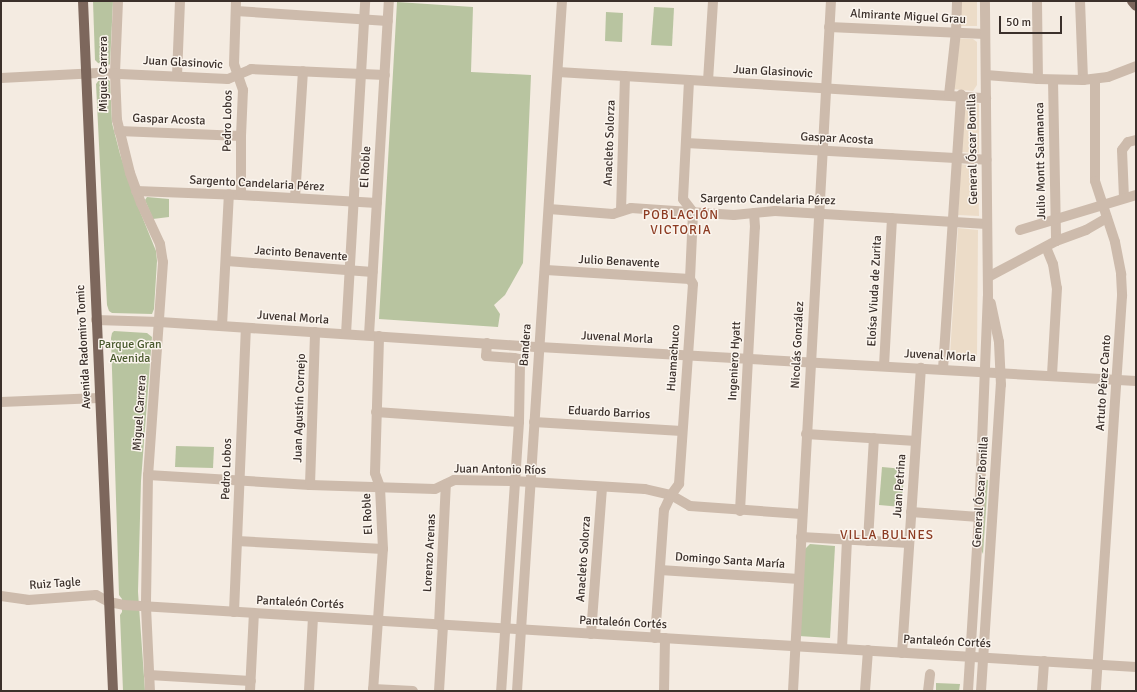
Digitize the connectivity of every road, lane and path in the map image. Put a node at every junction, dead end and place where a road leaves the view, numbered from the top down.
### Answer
1 (83, 1) edge
2 (118, 1) edge
3 (180, 1) edge
4 (365, 1) edge
5 (389, 1) edge
6 (562, 1) edge
7 (713, 1) edge
8 (831, 1) edge
9 (957, 1) edge
10 (985, 1) edge
11 (1037, 1) edge
12 (1080, 1) edge
13 (1132, 1) edge
14 (236, 6) edge
15 (1136, 6) edge
16 (364, 20) junction
17 (388, 21) junction
18 (829, 27) junction
19 (956, 32) junction
20 (985, 34) junction
21 (1136, 66) edge
22 (303, 71) junction
23 (558, 72) junction
24 (115, 73) junction
25 (86, 74) junction
26 (361, 74) junction
27 (239, 75) junction
28 (986, 75) junction
29 (177, 76) junction
30 (385, 76) junction
31 (625, 76) junction
32 (1, 78) edge
33 (1038, 79) junction
34 (1095, 79) junction
35 (689, 80) junction
36 (1053, 80) junction
37 (1083, 80) junction
38 (708, 81) junction
39 (826, 88) junction
40 (949, 95) junction
41 (961, 96) junction
42 (986, 98) junction
43 (119, 131) junction
44 (241, 136) junction
45 (1136, 140) edge
46 (686, 143) junction
47 (822, 151) junction
48 (957, 159) junction
49 (987, 160) junction
50 (136, 192) junction
51 (229, 194) junction
52 (241, 195) junction
53 (1136, 195) edge
54 (294, 198) junction
55 (1124, 198) junction
56 (353, 202) junction
57 (377, 203) junction
58 (1103, 206) junction
59 (549, 209) junction
60 (621, 211) junction
61 (693, 212) junction
62 (754, 213) junction
63 (818, 214) junction
64 (892, 218) junction
65 (1107, 218) junction
66 (1055, 220) junction
67 (953, 221) junction
68 (988, 224) junction
69 (1020, 230) dead end
70 (1056, 242) junction
71 (1046, 247) junction
72 (227, 261) junction
73 (349, 270) junction
74 (546, 270) junction
75 (373, 272) junction
76 (988, 277) junction
77 (690, 279) junction
78 (988, 296) junction
79 (96, 320) junction
80 (160, 322) junction
81 (222, 326) junction
82 (246, 328) junction
83 (315, 332) junction
84 (346, 334) junction
85 (374, 336) junction
86 (487, 343) junction
87 (539, 346) junction
88 (687, 355) junction
89 (748, 358) junction
90 (811, 362) junction
91 (884, 366) junction
92 (921, 368) junction
93 (942, 369) junction
94 (984, 372) junction
95 (1001, 373) junction
96 (1052, 376) junction
97 (1117, 380) junction
98 (1136, 381) edge
99 (99, 398) junction
100 (1, 402) edge
101 (376, 412) junction
102 (519, 422) junction
103 (534, 422) junction
104 (682, 431) junction
105 (806, 434) junction
106 (874, 438) junction
107 (916, 441) junction
108 (148, 475) junction
109 (239, 481) junction
110 (514, 481) junction
111 (530, 482) junction
112 (446, 484) junction
113 (310, 485) junction
114 (602, 487) junction
115 (380, 488) junction
116 (671, 495) junction
117 (740, 511) junction
118 (911, 512) junction
119 (802, 514) junction
120 (979, 517) junction
121 (801, 537) junction
122 (847, 540) junction
123 (237, 541) junction
124 (868, 541) junction
125 (909, 543) junction
126 (383, 549) junction
127 (660, 570) junction
128 (799, 579) junction
129 (1, 596) edge
130 (109, 602) junction
131 (146, 607) junction
132 (234, 612) junction
133 (254, 613) junction
134 (313, 617) junction
135 (377, 621) junction
136 (441, 625) junction
137 (505, 629) junction
138 (521, 629) junction
139 (591, 634) junction
140 (660, 638) junction
141 (795, 646) junction
142 (842, 649) junction
143 (868, 650) junction
144 (902, 652) junction
145 (970, 657) junction
146 (983, 657) junction
147 (1044, 661) junction
148 (1098, 664) junction
149 (1136, 667) edge
150 (930, 674) dead end
151 (149, 675) junction
152 (251, 686) edge
153 (373, 690) edge
154 (113, 691) edge
155 (150, 691) edge
156 (309, 691) edge
157 (413, 691) edge
158 (439, 691) edge
159 (501, 691) edge
160 (517, 691) edge
161 (664, 691) edge
162 (793, 691) edge
163 (865, 691) edge
164 (928, 691) edge
165 (968, 691) edge
166 (981, 691) edge
167 (1042, 691) edge
168 (1096, 691) edge

1 - 25 main road, Avenida Radomiro Tomic
2 - 24 street, Miguel Carrera
3 - 29 street
4 - 16 street, El Roble
5 - 17 street, El Roble
6 - 23 street, Bandera
7 - 38 street
8 - 18 street, Nicolás González
9 - 19 street, General Óscar Bonilla
10 - 20 street, General Óscar Bonilla
11 - 33 street
12 - 37 street
13 - 15 main road
14 - 16 street
14 - 27 street, Pedro Lobos
16 - 17 street
16 - 26 street, El Roble
17 - 30 street, El Roble
18 - 19 street, Almirante Miguel Grau
18 - 39 street, Nicolás González
19 - 20 street, Almirante Miguel Grau
19 - 40 street, General Óscar Bonilla
20 - 28 street, General Óscar Bonilla
21 - 34 street
22 - 26 street, Juan Glasinovic
22 - 27 street, Juan Glasinovic
22 - 54 street
23 - 31 street, Juan Glasinovic
23 - 59 street, Bandera
24 - 25 street, Juan Glasinovic
24 - 29 street, Juan Glasinovic
24 - 43 street, Miguel Carrera
25 - 32 street, Juan Glasinovic
25 - 79 main road, Avenida Radomiro Tomic
26 - 30 street, Juan Glasinovic
26 - 56 street, El Roble
27 - 29 street, Juan Glasinovic
27 - 44 street, Pedro Lobos
28 - 33 street
28 - 42 street, General Óscar Bonilla
30 - 57 street, El Roble
31 - 35 street, Juan Glasinovic
31 - 60 street, Anacleto Solorza
33 - 36 street
34 - 37 street
34 - 58 street, Artuto Pérez Canto
35 - 38 street, Juan Glasinovic
35 - 46 street
36 - 37 street
36 - 66 street, Julio Montt Salamanca
38 - 39 street, Juan Glasinovic
39 - 40 street, Juan Glasinovic
39 - 47 street, Nicolás González
40 - 41 street, Juan Glasinovic
41 - 42 street, Juan Glasinovic
41 - 48 street, General Óscar Bonilla
42 - 49 street, General Óscar Bonilla
43 - 44 street, Gaspar Acosta
43 - 50 street, Miguel Carrera
44 - 52 street, Pedro Lobos
45 - 55 street
46 - 47 street, Gaspar Acosta
46 - 61 street
47 - 48 street, Gaspar Acosta
47 - 63 street, Nicolás González
48 - 49 street, Gaspar Acosta
48 - 67 street, General Óscar Bonilla
49 - 68 street, General Óscar Bonilla
50 - 51 street, Sargento Candelaria Pérez
50 - 80 street, Miguel Carrera
51 - 52 street, Sargento Candelaria Pérez
51 - 72 street
52 - 54 street, Sargento Candelaria Pérez
53 - 55 street
54 - 56 street, Sargento Candelaria Pérez
55 - 58 street
56 - 57 street, Sargento Candelaria Pérez
56 - 73 street, El Roble
57 - 75 street, El Roble
58 - 65 street, Artuto Pérez Canto
58 - 66 street
59 - 60 street, Sargento Candelaria Pérez
59 - 74 street, Bandera
60 - 61 street, Sargento Candelaria Pérez
61 - 62 street, Sargento Candelaria Pérez
61 - 77 street, Huamachuco
62 - 63 street, Sargento Candelaria Pérez
62 - 89 street, Ingeniero Hyatt
63 - 64 street, Sargento Candelaria Pérez
63 - 90 street, Nicolás González
64 - 67 street, Sargento Candelaria Pérez
64 - 91 street, Eloísa Viuda de Zurita
65 - 70 street
65 - 97 street, Artuto Pérez Canto
66 - 69 street
66 - 70 street, Julio Montt Salamanca
67 - 68 street, Sargento Candelaria Pérez
67 - 93 street, General Óscar Bonilla
68 - 76 street, General Óscar Bonilla
70 - 71 street
71 - 76 street
71 - 96 street
72 - 73 street, Jacinto Benavente
72 - 81 street
73 - 75 street, Jacinto Benavente
73 - 84 street, El Roble
74 - 77 street, Julio Benavente
74 - 87 street, Bandera
75 - 85 street, El Roble
76 - 78 street, General Óscar Bonilla
77 - 88 street, Huamachuco
78 - 94 street, General Óscar Bonilla
78 - 95 street, General Óscar Bonilla
79 - 80 street, Juvenal Morla
79 - 99 main road, Avenida Radomiro Tomic
80 - 81 street, Juvenal Morla
80 - 108 street, Miguel Carrera
81 - 82 street, Juvenal Morla
82 - 83 street, Juvenal Morla
82 - 109 street, Pedro Lobos
83 - 84 street, Juvenal Morla
83 - 113 street, Juan Agustín Cornejo
84 - 85 street, Juvenal Morla
85 - 86 street, Juvenal Morla
85 - 101 street, El Roble
86 - 87 street, Juvenal Morla
86 - 102 street, Bandera
87 - 88 street, Juvenal Morla
87 - 103 street, Bandera
88 - 89 street, Juvenal Morla
88 - 104 street, Huamachuco
89 - 90 street, Juvenal Morla
89 - 117 street, Ingeniero Hyatt
90 - 91 street, Juvenal Morla
90 - 105 street, Nicolás González
91 - 92 street, Juvenal Morla
92 - 93 street, Juvenal Morla
92 - 107 street, Juan Petrina
93 - 94 street, Juvenal Morla
94 - 95 street, Juvenal Morla
94 - 120 street, General Óscar Bonilla
95 - 96 street, Juvenal Morla
95 - 146 street, General Óscar Bonilla
96 - 97 street, Juvenal Morla
97 - 98 street, Juvenal Morla
97 - 148 street, Artuto Pérez Canto
99 - 100 street
99 - 130 main road, Avenida Radomiro Tomic
101 - 102 street
101 - 115 street, El Roble
102 - 110 street, Bandera
103 - 104 street, Eduardo Barrios
103 - 111 street, Bandera
104 - 116 street, Huamachuco
105 - 106 street
105 - 119 street, Nicolás González
106 - 107 street
106 - 124 street
107 - 118 street, Juan Petrina
108 - 109 street, Juan Antonio Ríos
108 - 131 street, Miguel Carrera
109 - 113 street, Juan Antonio Ríos
109 - 123 street, Pedro Lobos
110 - 111 street, Juan Antonio Ríos
110 - 112 street, Juan Antonio Ríos
110 - 137 street, Bandera
111 - 114 street, Juan Antonio Ríos
111 - 138 street, Bandera
112 - 115 street, Juan Antonio Ríos
112 - 136 street, Lorenzo Arenas
113 - 115 street, Juan Antonio Ríos
114 - 116 street, Juan Antonio Ríos
114 - 139 street, Anacleto Solorza
115 - 126 street, El Roble
116 - 117 street, Juan Antonio Ríos
116 - 127 street, Huamachuco
117 - 119 street, Juan Antonio Ríos
118 - 120 street
118 - 125 street, Juan Petrina
119 - 121 street, Nicolás González
120 - 145 street, General Óscar Bonilla
121 - 122 street
121 - 128 street, Nicolás González
122 - 124 street
122 - 142 street
123 - 126 street
123 - 132 street, Pedro Lobos
124 - 125 street
125 - 144 street, Juan Petrina
126 - 135 street, El Roble
127 - 128 street, Domingo Santa María
127 - 140 street, Huamachuco
128 - 141 street, Nicolás González
129 - 130 street, Ruiz Tagle
130 - 131 street, Pantaleón Cortés
130 - 154 main road, Avenida Radomiro Tomic
131 - 132 street, Pantaleón Cortés
131 - 151 street, Miguel Carrera
132 - 133 street, Pantaleón Cortés
133 - 134 street, Pantaleón Cortés
133 - 152 street
134 - 135 street, Pantaleón Cortés
134 - 156 street
135 - 136 street, Pantaleón Cortés
135 - 153 street, El Roble
136 - 137 street, Pantaleón Cortés
136 - 158 street, Lorenzo Arenas
137 - 138 street, Pantaleón Cortés
137 - 159 street, Bandera
138 - 139 street, Pantaleón Cortés
138 - 160 street, Bandera
139 - 140 street, Pantaleón Cortés
140 - 141 street, Pantaleón Cortés
140 - 161 street, Huamachuco
141 - 142 street, Pantaleón Cortés
141 - 162 street, Nicolás González
142 - 143 street, Pantaleón Cortés
143 - 144 street, Pantaleón Cortés
143 - 163 street
144 - 145 street, Pantaleón Cortés
145 - 146 street, Pantaleón Cortés
145 - 165 street, General Óscar Bonilla
146 - 147 street, Pantaleón Cortés
146 - 166 street, General Óscar Bonilla
147 - 148 street, Pantaleón Cortés
147 - 167 street
148 - 149 street, Pantaleón Cortés
148 - 168 street, Artuto Pérez Canto
150 - 164 street
151 - 152 street
151 - 155 street, Miguel Carrera
153 - 157 street

